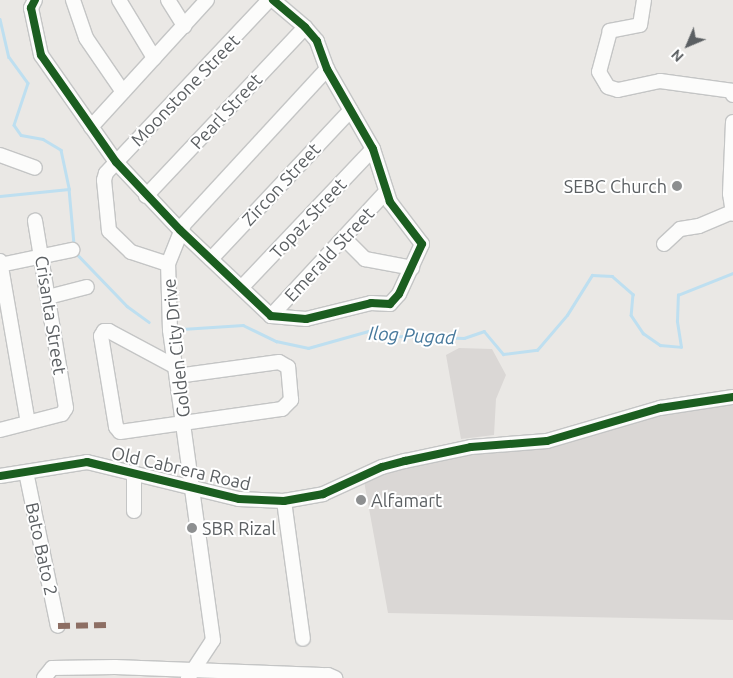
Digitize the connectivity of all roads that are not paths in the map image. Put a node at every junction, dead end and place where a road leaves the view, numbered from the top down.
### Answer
1 (35, 0) edge
2 (73, 0) edge
3 (118, 0) edge
4 (168, 0) edge
5 (207, 0) edge
6 (269, 0) edge
7 (273, 0) edge
8 (644, 0) edge
9 (184, 26) junction
10 (306, 27) junction
11 (154, 58) junction
12 (327, 69) junction
13 (123, 92) junction
14 (733, 95) edge
15 (351, 110) junction
16 (733, 122) edge
17 (91, 127) junction
18 (373, 149) junction
19 (0, 155) edge
20 (116, 162) junction
21 (35, 168) dead end
22 (386, 192) junction
23 (146, 196) junction
24 (732, 213) edge
25 (35, 221) dead end
26 (180, 230) junction
27 (344, 238) junction
28 (664, 244) dead end
29 (72, 250) dead end
30 (41, 257) junction
31 (211, 259) junction
32 (0, 264) edge
33 (168, 264) junction
34 (412, 268) junction
35 (88, 287) dead end
36 (242, 287) junction
37 (48, 297) junction
38 (270, 316) junction
39 (176, 372) junction
40 (733, 398) edge
41 (184, 422) junction
42 (28, 423) junction
43 (0, 430) edge
44 (26, 472) junction
45 (134, 473) junction
46 (0, 476) edge
47 (190, 488) junction
48 (284, 501) junction
49 (134, 510) dead end
50 (58, 626) dead end
51 (303, 639) dead end
52 (48, 673) edge
53 (192, 674) edge
54 (332, 676) edge

1 - 17 street
2 - 13 street
3 - 11 street
4 - 9 street
5 - 9 street
6 - 20 street, Moonstone Street
7 - 10 street
8 - 14 street
9 - 11 street
10 - 12 street
10 - 23 street, Pearl Street
11 - 13 street
12 - 15 street
12 - 26 street, Golden City Drive
13 - 17 street
15 - 18 street
15 - 31 street, Zircon Street
16 - 24 street
17 - 20 street
18 - 22 street
18 - 36 street, Topaz Street
19 - 21 street
20 - 23 street
20 - 33 street, Moonstone Street
22 - 27 street, Emerald Street
22 - 34 street
23 - 26 street
24 - 28 street
25 - 30 street, Crisanta Street
26 - 31 street
26 - 33 street, Golden City Drive
27 - 34 street
27 - 38 street, Emerald Street
29 - 30 street
30 - 32 street
30 - 37 street, Crisanta Street
31 - 36 street
32 - 42 street
33 - 39 street, Golden City Drive
34 - 38 street
35 - 37 street
36 - 38 street
37 - 42 street, Crisanta Street
39 - 41 street, Golden City Drive
39 - 41 street
39 - 41 street
40 - 48 street, Old Cabrera Road
41 - 47 street, Golden City Drive
42 - 43 street
44 - 45 street, Old Cabrera Road
44 - 46 street, Old Cabrera Road
44 - 50 street, Bato Bato 2
45 - 47 street, Old Cabrera Road
45 - 49 street
47 - 48 street, Old Cabrera Road
47 - 53 street, Golden City Drive
48 - 51 street
52 - 53 street
53 - 54 street

